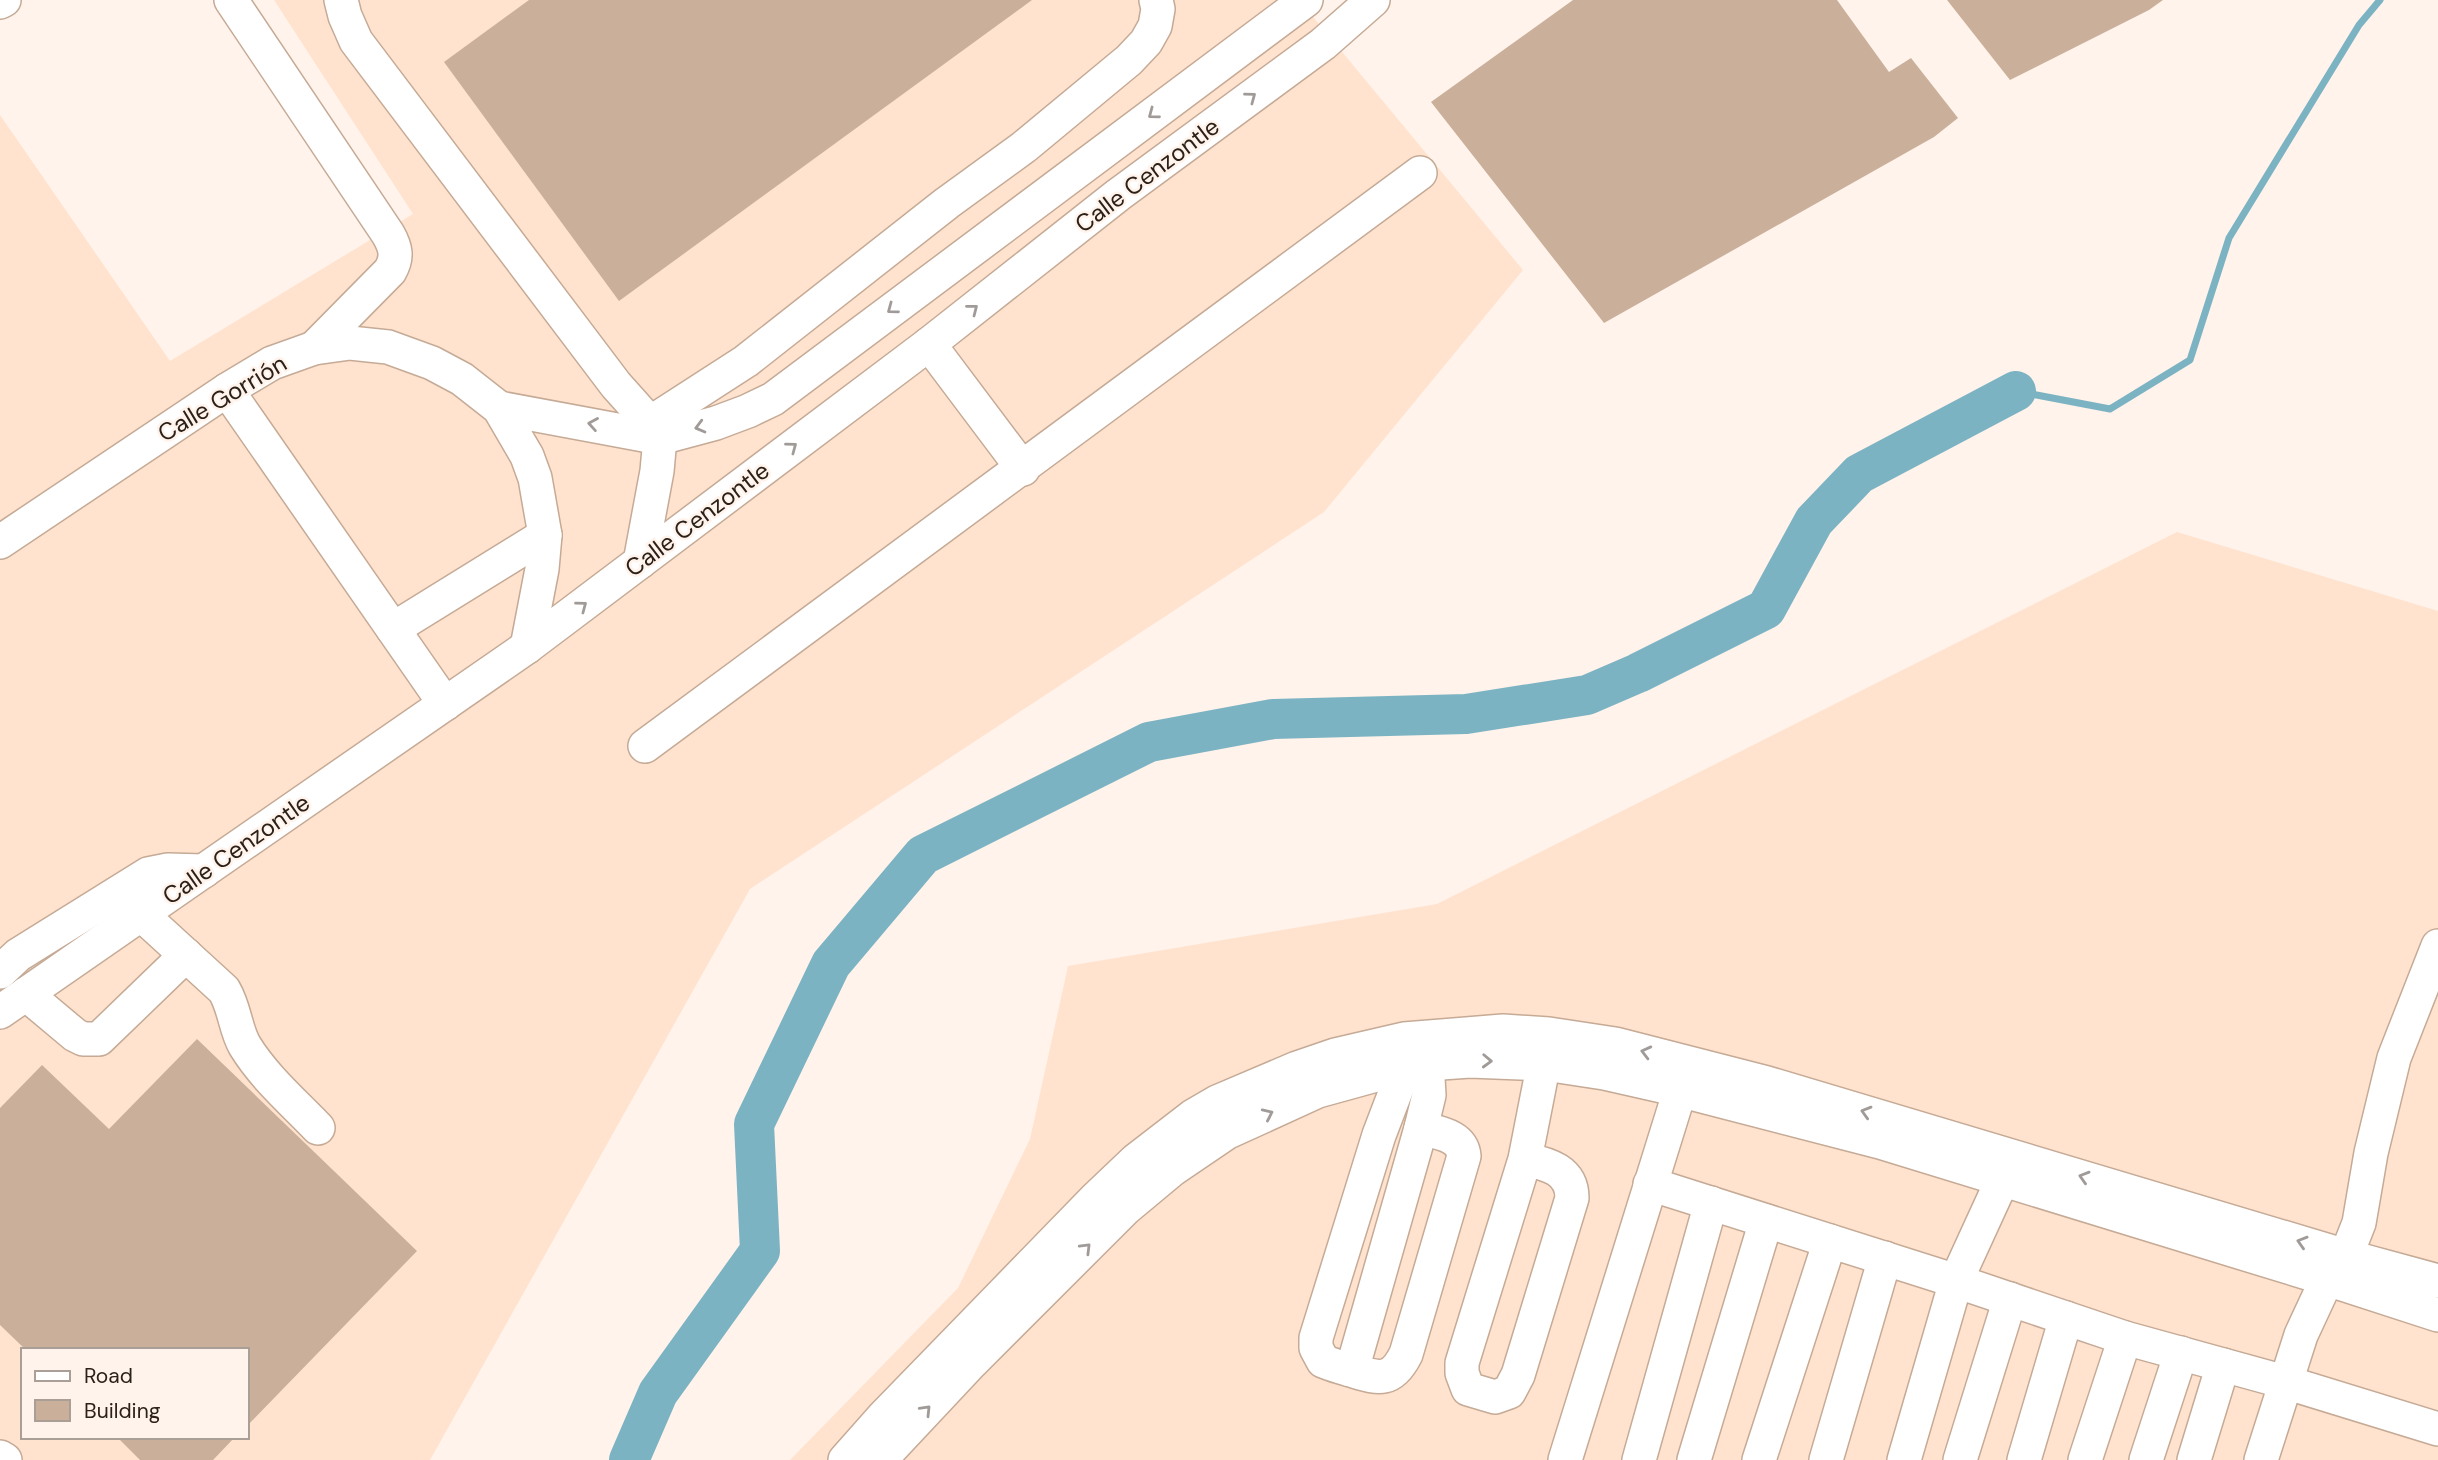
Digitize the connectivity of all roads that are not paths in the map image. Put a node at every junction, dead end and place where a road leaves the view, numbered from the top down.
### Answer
1 (231, 0) edge
2 (341, 0) edge
3 (1156, 0) edge
4 (1306, 0) edge
5 (1353, 6) edge
6 (1420, 173) dead end
7 (929, 344) junction
8 (314, 348) junction
9 (227, 390) junction
10 (499, 408) junction
11 (655, 430) junction
12 (1023, 469) junction
13 (545, 535) junction
14 (0, 542) edge
15 (640, 562) junction
16 (393, 629) junction
17 (527, 647) junction
18 (444, 704) junction
19 (645, 746) dead end
20 (204, 871) junction
21 (142, 915) junction
22 (2438, 946) edge
23 (186, 954) junction
24 (0, 972) edge
25 (13, 1003) edge
26 (1547, 1049) junction
27 (1416, 1052) junction
28 (1684, 1076) junction
29 (318, 1128) dead end
30 (1421, 1128) junction
31 (1525, 1159) junction
32 (2007, 1168) junction
33 (1650, 1184) junction
34 (1711, 1203) junction
35 (1766, 1221) junction
36 (1830, 1241) junction
37 (1885, 1258) junction
38 (2337, 1267) junction
39 (1956, 1281) junction
40 (2438, 1281) edge
41 (2010, 1299) junction
42 (2438, 1315) edge
43 (2066, 1318) junction
44 (2125, 1338) junction
45 (2181, 1353) junction
46 (2223, 1365) junction
47 (1352, 1370) junction
48 (2285, 1382) junction
49 (2438, 1429) edge
50 (0, 1457) edge
51 (5, 1460) edge
52 (845, 1460) edge
53 (880, 1460) edge
54 (1565, 1460) edge
55 (1639, 1460) edge
56 (1694, 1460) edge
57 (1759, 1460) edge
58 (1826, 1460) edge
59 (1904, 1460) edge
60 (1961, 1460) edge
61 (2024, 1460) edge
62 (2085, 1460) edge
63 (2146, 1460) edge
64 (2194, 1460) edge
65 (2261, 1460) edge

1 - 8 street
2 - 11 street
3 - 11 street
4 -> 11 street, Calle Cenzontle
7 -> 5 street, Calle Cenzontle
6 - 12 street
7 - 12 street
15 -> 7 street, Calle Cenzontle
8 - 9 street, Calle Gorrión
8 - 10 street, Calle Gorrión
9 - 14 street, Calle Gorrión
9 - 16 street
11 -> 10 street, Calle Cenzontle
10 - 13 street, Calle Gorrión
11 - 15 street
12 - 19 street
13 - 16 street
13 - 17 street, Calle Gorrión
17 -> 15 street, Calle Cenzontle
16 - 18 street
17 - 18 street, Calle Cenzontle
18 - 20 street, Calle Cenzontle
20 - 21 street, Calle Cenzontle
20 - 24 street
21 - 23 street
21 - 25 street, Calle Cenzontle
22 - 38 street
23 - 25 street
23 - 29 street
26 - 27 street
26 - 28 street
26 - 31 street
27 - 30 street
27 - 47 street
27 - 52 street
53 -> 27 street
28 - 32 street
28 - 33 street
30 - 47 street
30 - 47 street
31 - 31 street
32 - 38 street
32 - 39 street
33 - 34 street
33 - 54 street
34 - 35 street
34 - 55 street
35 - 36 street
35 - 56 street
36 - 37 street
36 - 57 street
37 - 39 street
37 - 58 street
38 - 40 street
38 - 42 street
38 - 48 street
39 - 41 street
39 - 59 street
41 - 43 street
41 - 60 street
43 - 44 street
43 - 61 street
44 - 45 street
44 - 62 street
45 - 46 street
45 - 63 street
46 - 48 street
46 - 64 street
48 - 49 street
48 - 65 street
50 - 51 street

